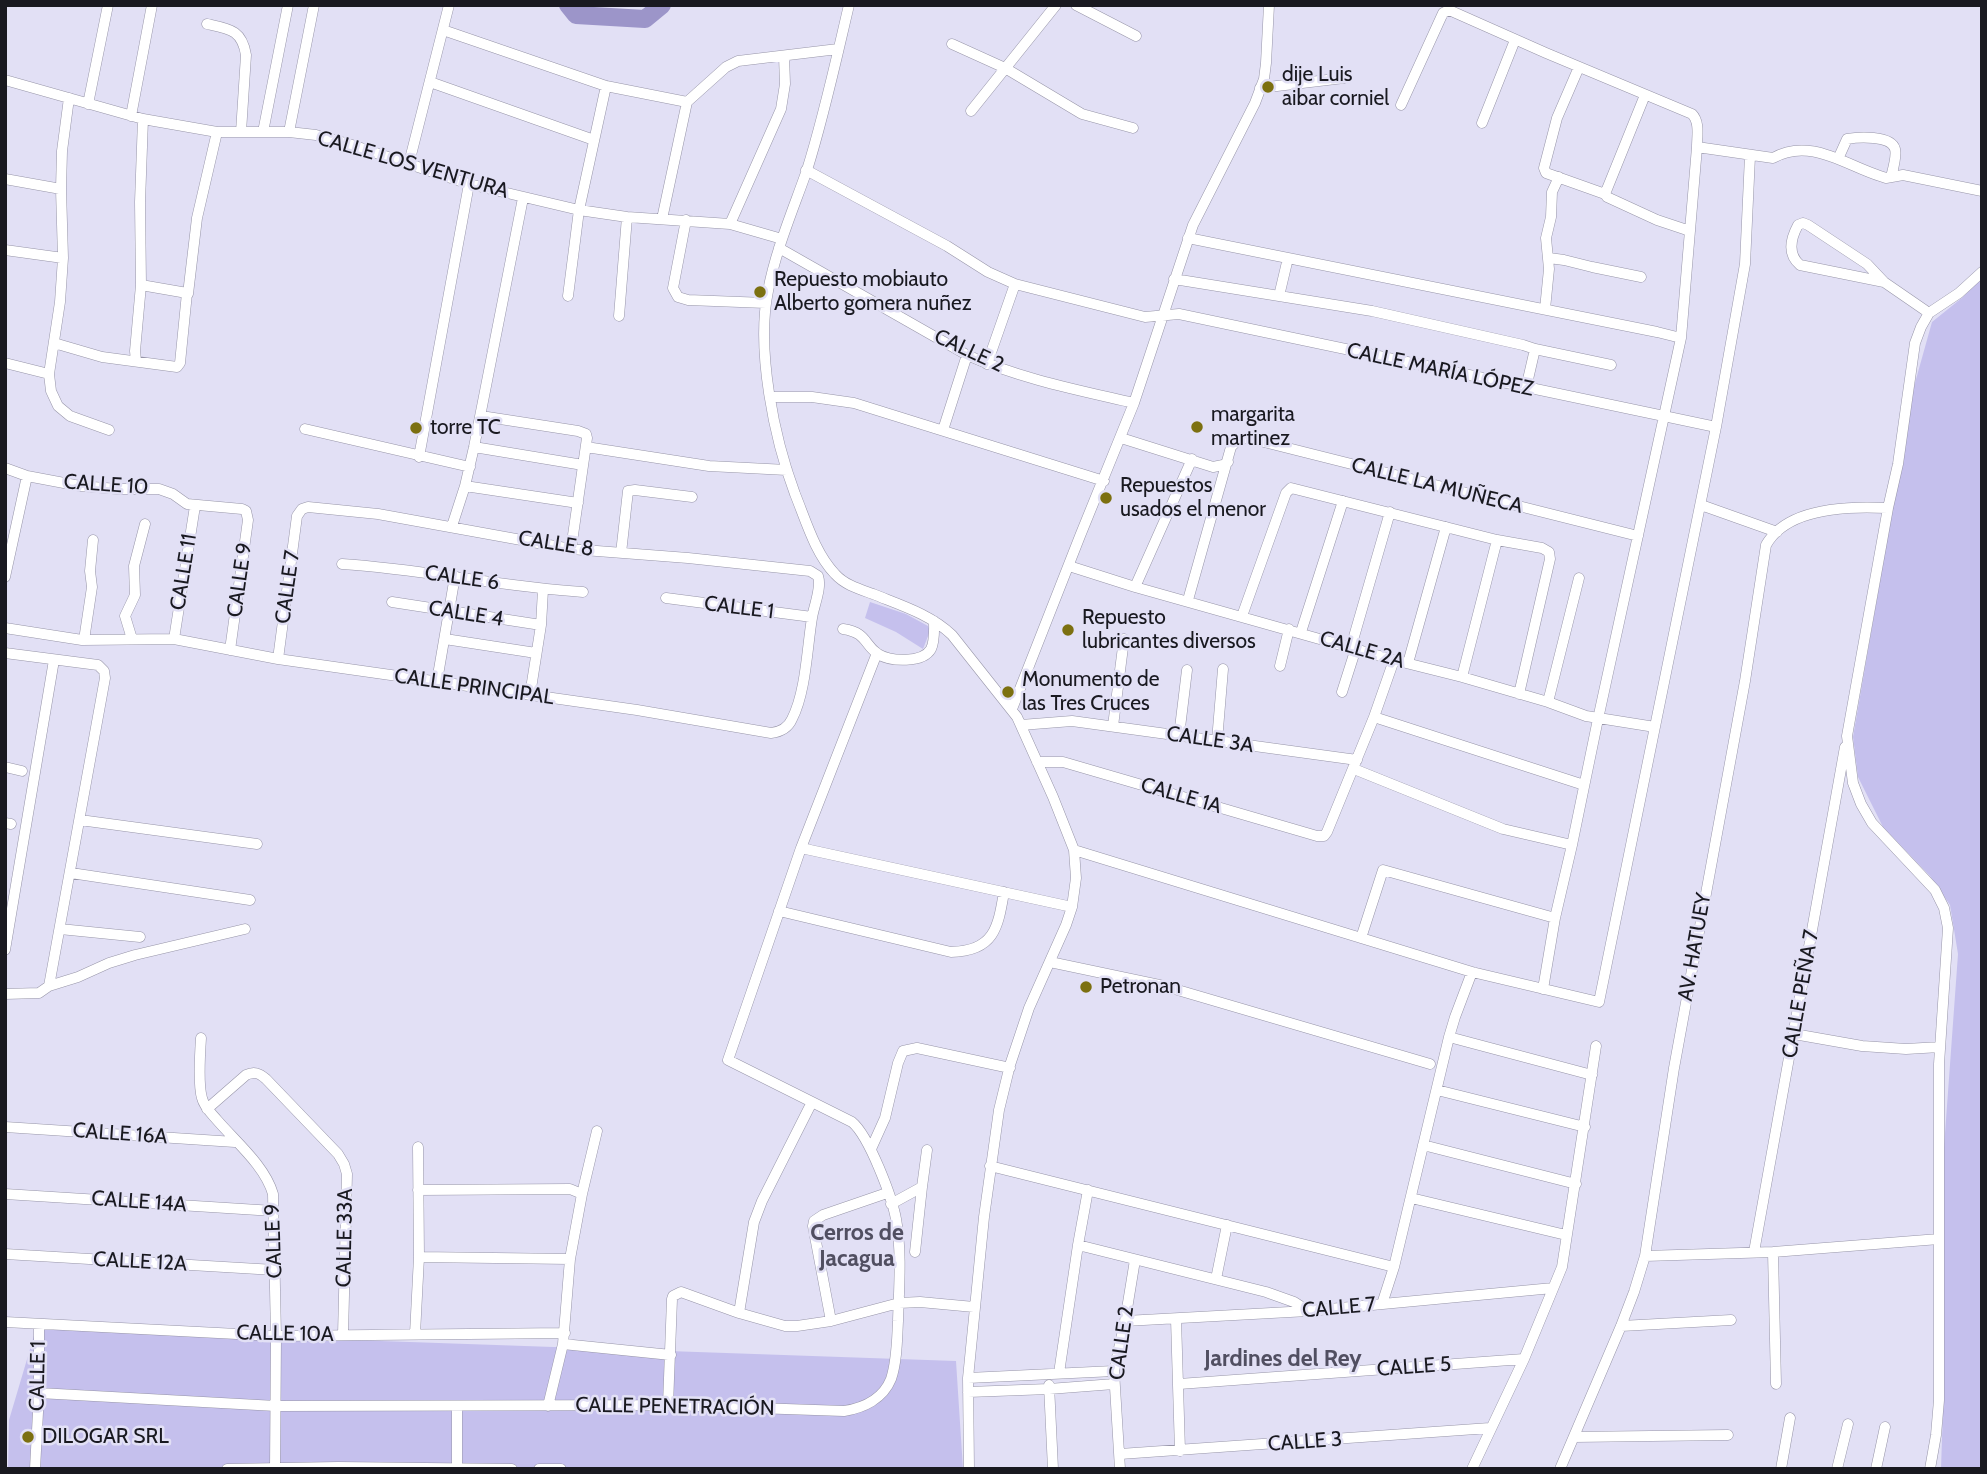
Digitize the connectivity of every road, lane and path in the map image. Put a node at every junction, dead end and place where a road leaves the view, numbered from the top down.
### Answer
1 (107, 5) edge
2 (152, 5) edge
3 (288, 5) edge
4 (314, 5) edge
5 (449, 5) edge
6 (849, 5) edge
7 (1056, 5) edge
8 (1076, 5) edge
9 (1269, 5) edge
10 (207, 24) dead end
11 (443, 30) junction
12 (1136, 36) dead end
13 (1515, 40) junction
14 (952, 44) dead end
15 (838, 49) junction
16 (784, 55) junction
17 (1579, 67) junction
18 (1004, 68) junction
19 (1345, 78) dead end
20 (5, 80) edge
21 (430, 82) junction
22 (606, 86) junction
23 (1260, 88) junction
24 (1645, 94) junction
25 (69, 98) junction
26 (687, 102) junction
27 (88, 104) junction
28 (1401, 105) dead end
29 (971, 111) dead end
30 (131, 116) junction
31 (144, 119) junction
32 (1482, 122) dead end
33 (1133, 128) dead end
34 (217, 132) junction
35 (241, 132) junction
36 (263, 132) junction
37 (289, 132) junction
38 (594, 140) junction
39 (1697, 148) junction
40 (1750, 156) junction
41 (1838, 159) junction
42 (409, 163) junction
43 (806, 170) junction
44 (1559, 177) junction
45 (1891, 177) junction
46 (5, 178) edge
47 (469, 184) junction
48 (61, 189) junction
49 (1982, 191) edge
50 (1605, 194) junction
51 (523, 198) junction
52 (579, 210) junction
53 (627, 218) junction
54 (663, 219) junction
55 (686, 220) junction
56 (730, 224) junction
57 (1690, 231) junction
58 (1188, 238) junction
59 (780, 243) junction
60 (5, 250) edge
61 (63, 258) junction
62 (1288, 258) junction
63 (1549, 258) junction
64 (1982, 272) edge
65 (1641, 276) dead end
66 (1174, 279) junction
67 (1884, 282) junction
68 (1015, 284) junction
69 (141, 285) junction
70 (188, 294) junction
71 (568, 296) dead end
72 (1279, 296) junction
73 (766, 303) junction
74 (1545, 309) junction
75 (1929, 313) junction
76 (619, 316) dead end
77 (1164, 316) junction
78 (1681, 338) junction
79 (54, 343) junction
80 (1535, 349) junction
81 (968, 355) junction
82 (136, 361) junction
83 (5, 363) edge
84 (987, 364) junction
85 (1611, 365) dead end
86 (49, 374) junction
87 (1526, 388) junction
88 (771, 397) junction
89 (1134, 403) junction
90 (481, 416) junction
91 (1664, 416) junction
92 (1716, 427) junction
93 (304, 429) dead end
94 (109, 430) dead end
95 (943, 430) junction
96 (1121, 438) junction
97 (474, 447) junction
98 (586, 447) junction
99 (419, 457) junction
100 (1192, 459) junction
101 (1228, 462) junction
102 (583, 465) junction
103 (470, 467) junction
104 (5, 468) edge
105 (787, 470) junction
106 (27, 476) junction
107 (1104, 481) junction
108 (465, 486) junction
109 (692, 497) dead end
110 (1343, 501) junction
111 (578, 503) junction
112 (1700, 505) junction
113 (195, 506) junction
114 (1888, 508) junction
115 (246, 511) joint
116 (1390, 512) junction
117 (298, 516) joint
118 (145, 524) dead end
119 (452, 526) junction
120 (1446, 527) junction
121 (1777, 532) junction
122 (1638, 536) junction
123 (93, 540) dead end
124 (1497, 540) junction
125 (571, 549) junction
126 (621, 552) junction
127 (341, 564) dead end
128 (1069, 566) junction
129 (830, 567) junction
130 (455, 576) junction
131 (818, 576) junction
132 (5, 577) edge
133 (1579, 578) dead end
134 (1135, 587) junction
135 (543, 590) junction
136 (583, 592) dead end
137 (666, 598) dead end
138 (1188, 600) junction
139 (392, 602) dead end
140 (450, 611) junction
141 (1242, 616) junction
142 (812, 617) junction
143 (934, 621) junction
144 (541, 625) junction
145 (5, 628) edge
146 (843, 629) dead end
147 (1290, 629) junction
148 (1301, 632) junction
149 (132, 639) junction
150 (174, 639) junction
151 (444, 639) junction
152 (1125, 639) dead end
153 (85, 640) junction
154 (1354, 647) junction
155 (230, 650) junction
156 (5, 653) edge
157 (536, 653) junction
158 (877, 653) junction
159 (278, 659) junction
160 (54, 660) junction
161 (1394, 660) junction
162 (1408, 663) junction
163 (1280, 666) dead end
164 (1223, 669) dead end
165 (1186, 670) dead end
166 (1462, 677) junction
167 (437, 681) junction
168 (1342, 692) dead end
169 (1519, 694) junction
170 (530, 695) junction
171 (1548, 702) junction
172 (1012, 709) junction
173 (1374, 718) junction
174 (1598, 719) junction
175 (1021, 725) junction
176 (1113, 726) junction
177 (1655, 727) junction
178 (1179, 736) junction
179 (1847, 736) junction
180 (1217, 741) junction
181 (1037, 762) junction
182 (1355, 764) junction
183 (5, 768) edge
184 (22, 771) dead end
185 (1584, 785) junction
186 (80, 820) junction
187 (257, 844) dead end
188 (1572, 845) junction
189 (801, 848) junction
190 (1074, 850) junction
191 (71, 873) junction
192 (1004, 892) junction
193 (250, 900) dead end
194 (1072, 907) junction
195 (779, 911) junction
196 (1555, 918) junction
197 (60, 929) junction
198 (245, 929) dead end
199 (140, 937) dead end
200 (1361, 938) junction
201 (5, 950) edge
202 (1050, 962) junction
203 (1472, 972) junction
204 (49, 986) junction
205 (1543, 989) junction
206 (5, 993) edge
207 (1794, 1034) junction
208 (1449, 1037) junction
209 (201, 1038) dead end
210 (1596, 1046) dead end
211 (1940, 1047) junction
212 (1430, 1065) dead end
213 (1010, 1068) junction
214 (1592, 1075) junction
215 (1437, 1090) junction
216 (812, 1102) junction
217 (208, 1109) junction
218 (5, 1127) edge
219 (1585, 1128) junction
220 (597, 1131) dead end
221 (235, 1142) junction
222 (1423, 1145) junction
223 (418, 1147) dead end
224 (871, 1149) junction
225 (927, 1150) dead end
226 (990, 1166) junction
227 (1576, 1184) junction
228 (922, 1187) junction
229 (418, 1190) junction
230 (1088, 1190) junction
231 (887, 1193) junction
232 (5, 1194) edge
233 (582, 1194) junction
234 (1411, 1198) junction
235 (891, 1204) junction
236 (274, 1211) junction
237 (1227, 1225) junction
238 (1566, 1235) junction
239 (1939, 1239) junction
240 (1078, 1245) junction
241 (915, 1252) dead end
242 (1754, 1252) junction
243 (1773, 1252) junction
244 (5, 1254) edge
245 (1645, 1256) junction
246 (419, 1257) junction
247 (570, 1259) junction
248 (1135, 1260) junction
249 (1394, 1267) junction
250 (275, 1270) junction
251 (1216, 1279) junction
252 (1553, 1288) junction
253 (899, 1303) junction
254 (1382, 1304) junction
255 (974, 1307) junction
256 (1308, 1311) junction
257 (739, 1313) junction
258 (1176, 1319) junction
259 (1731, 1320) dead end
260 (831, 1321) junction
261 (1125, 1321) junction
262 (5, 1322) edge
263 (39, 1324) junction
264 (1621, 1326) junction
265 (415, 1334) junction
266 (343, 1335) junction
267 (276, 1336) junction
268 (564, 1339) junction
269 (671, 1355) junction
270 (1524, 1359) junction
271 (1114, 1371) junction
272 (1054, 1374) junction
273 (968, 1378) junction
274 (1114, 1384) junction
275 (1179, 1384) junction
276 (1776, 1384) dead end
277 (1049, 1389) junction
278 (968, 1391) junction
279 (39, 1393) junction
280 (668, 1405) junction
281 (276, 1406) junction
282 (457, 1406) junction
283 (548, 1406) junction
284 (1790, 1418) dead end
285 (1848, 1424) dead end
286 (1490, 1427) junction
287 (1885, 1427) dead end
288 (1728, 1435) dead end
289 (1574, 1437) junction
290 (1180, 1451) junction
291 (1120, 1454) junction
292 (275, 1468) edge
293 (338, 1468) edge
294 (399, 1468) edge
295 (35, 1469) edge
296 (227, 1469) edge
297 (457, 1469) edge
298 (512, 1469) edge
299 (539, 1469) edge
300 (561, 1469) edge
301 (969, 1469) edge
302 (1053, 1469) edge
303 (1120, 1469) edge
304 (1472, 1469) edge
305 (1560, 1469) edge
306 (1781, 1469) edge
307 (1837, 1469) edge
308 (1876, 1469) edge
309 (1930, 1469) edge

1 - 27 street
2 - 30 street
3 - 36 street
4 - 37 street
5 - 11 street
6 - 15 street
7 - 18 street
8 - 12 street
9 - 23 street
10 - 35 street
11 - 21 street
11 - 22 street
13 - 17 street
13 - 28 street
13 - 32 street
14 - 18 street
15 - 16 street
15 - 43 street
16 - 26 street
16 - 56 street
17 - 24 street
17 - 44 street
18 - 29 street
18 - 33 street
19 - 23 street
20 - 25 street, CALLE LOS VENTURA
21 - 38 street
21 - 42 street
22 - 26 street
22 - 38 street
23 - 58 street
24 - 39 street
24 - 50 street
25 - 27 street, CALLE LOS VENTURA
25 - 48 street
26 - 54 street
27 - 30 street, CALLE LOS VENTURA
30 - 31 street, CALLE LOS VENTURA
31 - 34 street, CALLE LOS VENTURA
31 - 69 street
34 - 35 street, CALLE LOS VENTURA
34 - 70 street
35 - 36 street, CALLE LOS VENTURA
36 - 37 street, CALLE LOS VENTURA
37 - 42 street, CALLE LOS VENTURA
38 - 52 street
39 - 40 street
39 - 57 street
40 - 41 street
40 - 92 street
41 - 45 street
41 - 45 street
42 - 47 street, CALLE LOS VENTURA
43 - 59 street
43 - 68 street, CALLE MARÍA LÓPEZ
44 - 50 street
44 - 63 street
45 - 49 street
46 - 48 street
47 - 51 street, CALLE LOS VENTURA
47 - 99 street
48 - 61 street
50 - 57 street
51 - 52 street, CALLE LOS VENTURA
51 - 90 street
52 - 53 street, CALLE LOS VENTURA
52 - 71 street
53 - 54 street, CALLE LOS VENTURA
53 - 76 street
54 - 55 street, CALLE LOS VENTURA
55 - 56 street, CALLE LOS VENTURA
55 - 73 street
56 - 59 street, CALLE LOS VENTURA
57 - 78 street
58 - 62 street
58 - 66 street
59 - 73 street
59 - 81 street, CALLE 2
60 - 61 street
61 - 79 street
62 - 72 street
62 - 74 street
63 - 65 street
63 - 74 street
64 - 75 street
66 - 72 street
66 - 77 street
67 - 67 street
67 - 75 street
68 - 77 street, CALLE MARÍA LÓPEZ
68 - 84 street
69 - 70 street
69 - 82 street
70 - 82 street
72 - 80 street
73 - 88 street
74 - 78 street
75 - 114 street, CALLE PEÑA 7
77 - 87 street, CALLE MARÍA LÓPEZ
77 - 89 street
78 - 91 street
79 - 82 street
79 - 86 street
80 - 85 street
80 - 87 street
81 - 84 street, CALLE 2
81 - 95 street
83 - 86 street
84 - 89 street, CALLE 2
86 - 94 street
87 - 91 street, CALLE MARÍA LÓPEZ
88 - 95 street
88 - 105 street
89 - 96 street
90 - 97 street
90 - 98 street
91 - 92 street, CALLE MARÍA LÓPEZ
91 - 122 street
92 - 112 street
93 - 99 street
95 - 107 street
96 - 100 street
96 - 107 street
97 - 102 street
97 - 103 street
98 - 102 street
98 - 105 street
99 - 103 street
100 - 101 street
100 - 134 street
101 - 122 street, CALLE LA MUÑECA
101 - 138 street
102 - 111 street
103 - 108 street
104 - 106 street, CALLE 10
105 - 129 street
106 - 113 street, CALLE 10
106 - 132 street
107 - 128 street
108 - 111 street
108 - 119 street
109 - 126 street
110 - 116 street
110 - 141 street
110 - 148 street
111 - 125 street
112 - 121 street
112 - 177 street
113 - 115 street, CALLE 10
113 - 150 street, CALLE 11
114 - 121 street
114 - 179 street, CALLE PEÑA 7
115 - 155 street, CALLE 9
116 - 120 street
116 - 154 street
117 - 119 street, CALLE 8
117 - 159 street, CALLE 7
118 - 149 street
119 - 125 street, CALLE 8
120 - 124 street
120 - 162 street
121 - 245 street, AV. HATUEY
122 - 174 street
123 - 153 street
124 - 166 street
124 - 169 street
125 - 126 street, CALLE 8
126 - 131 street, CALLE 8
127 - 130 street, CALLE 6
128 - 134 street, CALLE 2A
128 - 172 street
129 - 131 street
129 - 143 street
130 - 135 street, CALLE 6
130 - 140 street
131 - 142 street, CALLE PRINCIPAL
133 - 171 street
134 - 138 street, CALLE 2A
135 - 136 street, CALLE 6
135 - 144 street
137 - 142 street, CALLE 1
138 - 141 street, CALLE 2A
139 - 140 street, CALLE 4
140 - 144 street, CALLE 4
140 - 151 street
141 - 147 street, CALLE 2A
142 - 170 street, CALLE PRINCIPAL
143 - 158 street
143 - 172 street
144 - 157 street
145 - 153 street, CALLE PRINCIPAL
146 - 158 street
147 - 148 street, CALLE 2A
147 - 163 street
148 - 154 street, CALLE 2A
149 - 150 street, CALLE PRINCIPAL
149 - 153 street, CALLE PRINCIPAL
150 - 155 street, CALLE PRINCIPAL
151 - 157 street
151 - 167 street
152 - 176 street
154 - 161 street, CALLE 2A
154 - 168 street
155 - 159 street, CALLE PRINCIPAL
156 - 160 street
157 - 170 street
158 - 189 street
159 - 167 street, CALLE PRINCIPAL
160 - 186 street
160 - 201 street
161 - 162 street, CALLE 2A
161 - 173 street
162 - 166 street, CALLE 2A
164 - 180 street
165 - 178 street
166 - 169 street, CALLE 2A
167 - 170 street, CALLE PRINCIPAL
169 - 171 street, CALLE 2A
171 - 174 street, CALLE 2A
172 - 175 street
173 - 182 street
173 - 185 street
174 - 177 street, CALLE 2A
174 - 185 street
175 - 176 street, CALLE 3A
175 - 181 street
176 - 178 street, CALLE 3A
177 - 205 street
178 - 180 street, CALLE 3A
179 - 207 street, CALLE PEÑA 7
179 - 211 street
180 - 182 street, CALLE 3A
181 - 182 street, CALLE 1A
181 - 190 street
182 - 188 street, CALLE 3A
183 - 184 street
185 - 188 street
186 - 187 street
186 - 191 street
188 - 196 street
189 - 192 street
189 - 195 street
190 - 194 street
190 - 200 street
191 - 193 street
191 - 197 street
192 - 194 street
192 - 195 street
194 - 202 street
195 - 216 street, CALLE PENETRACIÓN
196 - 200 street
196 - 205 street
197 - 199 street
197 - 204 street
198 - 204 street
200 - 203 street
202 - 212 street
202 - 213 street
203 - 205 street
203 - 208 street
204 - 206 street
207 - 211 street
207 - 242 street, CALLE PEÑA 7
208 - 214 street
208 - 215 street
209 - 217 street, CALLE 9
210 - 214 street
211 - 239 street
213 - 224 street
213 - 226 street
214 - 219 street
215 - 219 street
215 - 222 street
216 - 224 street, CALLE PENETRACIÓN
216 - 257 street
217 - 221 street, CALLE 9
217 - 266 street, CALLE 33A
218 - 221 street, CALLE 16A
219 - 227 street
220 - 233 street
221 - 236 street, CALLE 9
222 - 227 street
222 - 234 street
223 - 229 street
224 - 231 street, CALLE PENETRACIÓN
225 - 228 street
226 - 230 street
226 - 255 street
227 - 238 street
228 - 235 street
228 - 241 street
229 - 233 street
229 - 246 street
230 - 237 street
230 - 240 street
231 - 235 street, CALLE PENETRACIÓN
231 - 260 street
232 - 236 street, CALLE 14A
233 - 247 street
234 - 238 street
234 - 249 street
235 - 253 street, CALLE PENETRACIÓN
236 - 250 street, CALLE 9
237 - 249 street
237 - 251 street
238 - 252 street
239 - 243 street
239 - 309 street
240 - 248 street
240 - 272 street
242 - 243 street
242 - 245 street
243 - 276 street
244 - 250 street, CALLE 12A
245 - 264 street, AV. HATUEY
246 - 247 street
246 - 265 street
247 - 268 street
248 - 251 street
248 - 261 street, CALLE 2
249 - 254 street
250 - 267 street, CALLE 9
251 - 256 street
252 - 254 street, CALLE 7
252 - 270 street
253 - 255 street
253 - 260 street
253 - 280 street, CALLE PENETRACIÓN
254 - 256 street, CALLE 7
255 - 273 street
256 - 258 street, CALLE 7
257 - 260 street
257 - 269 street
258 - 261 street, CALLE 7
258 - 275 street
259 - 264 street
261 - 271 street, CALLE 2
262 - 263 street, CALLE 10A
263 - 267 street, CALLE 10A
263 - 279 street, CALLE 1
264 - 289 street, AV. HATUEY
265 - 266 street, CALLE 10A
265 - 268 street, CALLE 10A
266 - 267 street, CALLE 10A
267 - 281 street, CALLE 9
268 - 269 street, CALLE 10A
268 - 283 street
269 - 280 street
270 - 275 street, CALLE 5
270 - 286 street
271 - 272 street
271 - 274 street, CALLE 2
272 - 273 street
272 - 277 street
273 - 278 street
274 - 277 street
274 - 291 street, CALLE 2
275 - 290 street
277 - 278 street
277 - 302 street
278 - 301 street
279 - 281 street, CALLE PENETRACIÓN
279 - 295 street, CALLE 1
280 - 283 street, CALLE PENETRACIÓN
281 - 282 street, CALLE PENETRACIÓN
281 - 292 street, CALLE 9
282 - 283 street, CALLE PENETRACIÓN
282 - 297 street
284 - 306 street
285 - 307 street
286 - 290 street, CALLE 3
286 - 304 street
287 - 308 street
288 - 289 street
289 - 305 street, AV. HATUEY
290 - 291 street, CALLE 3
291 - 303 street, CALLE 2
292 - 293 street
292 - 296 street
293 - 294 street
294 - 297 street
297 - 298 street
299 - 300 street

